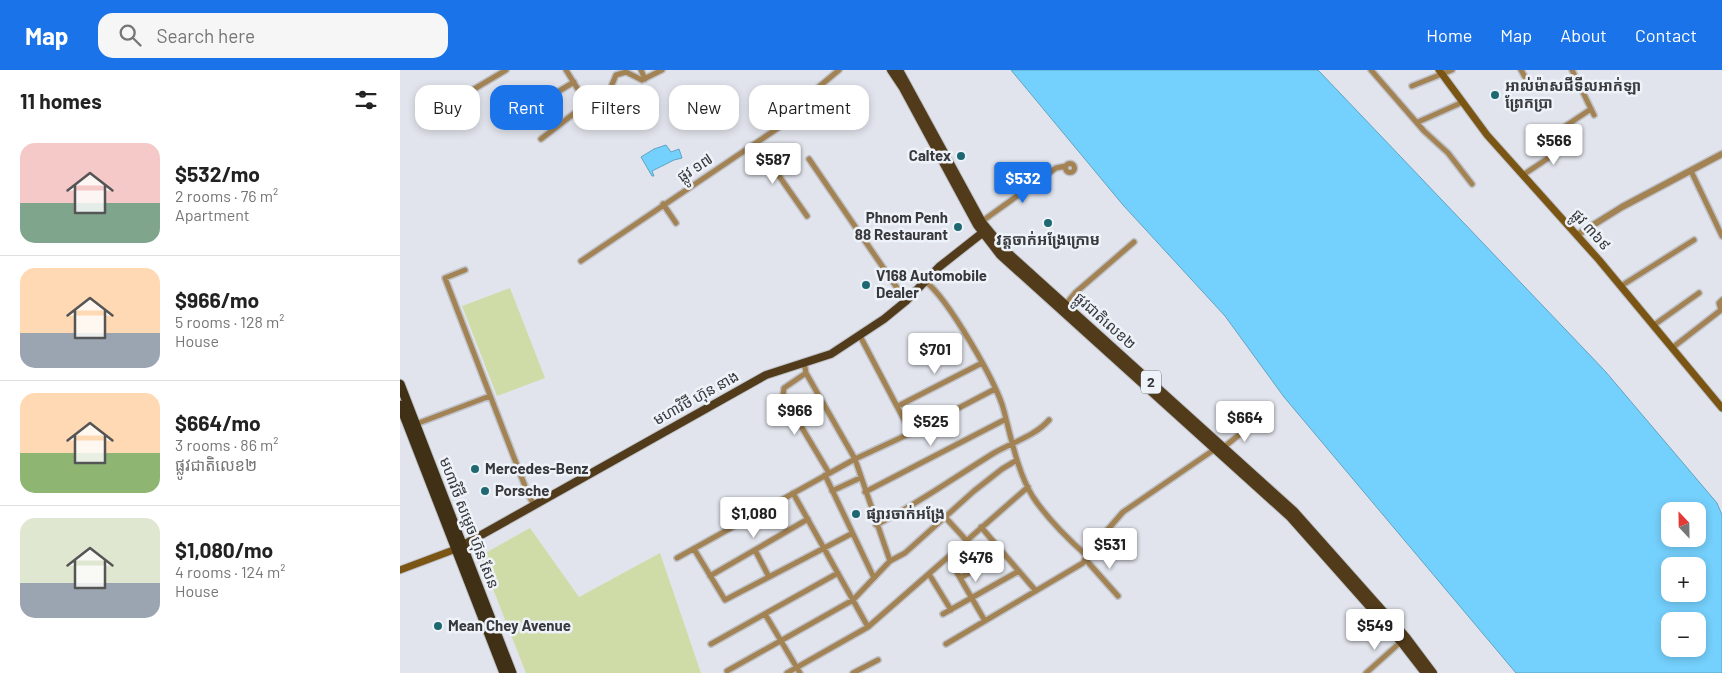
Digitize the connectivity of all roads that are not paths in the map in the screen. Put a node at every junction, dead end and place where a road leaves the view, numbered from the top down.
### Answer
1 (506, 70) edge
2 (566, 70) edge
3 (641, 70) edge
4 (662, 70) edge
5 (839, 70) edge
6 (891, 70) edge
7 (899, 70) edge
8 (1371, 70) edge
9 (1452, 70) edge
10 (1521, 70) edge
11 (1572, 70) edge
12 (1441, 72) edge
13 (1525, 78) dead end
14 (646, 79) junction
15 (574, 82) junction
16 (480, 85) edge
17 (576, 85) edge
18 (612, 85) edge
19 (1412, 86) dead end
20 (563, 89) edge
21 (1463, 102) junction
22 (573, 115) edge
23 (1418, 122) junction
24 (1558, 131) dead end
25 (541, 139) dead end
26 (1574, 141) dead end
27 (756, 142) junction
28 (1722, 154) edge
29 (809, 159) dead end
30 (1066, 166) dead end
31 (1691, 171) junction
32 (1523, 175) junction
33 (1472, 184) dead end
34 (663, 204) junction
35 (807, 216) dead end
36 (676, 223) dead end
37 (982, 227) junction
38 (1720, 228) edge
39 (1577, 235) junction
40 (1722, 236) edge
41 (1694, 240) dead end
42 (1134, 242) dead end
43 (581, 260) dead end
44 (465, 270) dead end
45 (926, 282) junction
46 (1621, 286) junction
47 (1699, 293) dead end
48 (1722, 300) edge
49 (906, 301) junction
50 (1065, 305) junction
51 (1654, 325) junction
52 (860, 336) junction
53 (1105, 345) junction
54 (1672, 348) junction
55 (804, 362) junction
56 (982, 363) junction
57 (806, 373) junction
58 (1143, 379) junction
59 (400, 384) edge
60 (995, 389) junction
61 (490, 396) junction
62 (400, 405) edge
63 (898, 406) junction
64 (1722, 408) edge
65 (1006, 419) junction
66 (1049, 420) dead end
67 (1254, 423) dead end
68 (416, 424) junction
69 (912, 433) junction
70 (1012, 443) junction
71 (1224, 447) junction
72 (1215, 449) junction
73 (855, 459) junction
74 (1017, 460) junction
75 (827, 474) junction
76 (860, 478) junction
77 (1028, 487) junction
78 (832, 491) junction
79 (865, 492) junction
80 (793, 493) junction
81 (534, 505) junction
82 (945, 517) junction
83 (808, 519) junction
84 (876, 525) junction
85 (982, 527) junction
86 (851, 534) junction
87 (966, 540) junction
88 (459, 547) junction
89 (823, 547) junction
90 (694, 549) junction
91 (755, 550) junction
92 (948, 557) junction
93 (677, 558) dead end
94 (1086, 558) junction
95 (890, 561) junction
96 (983, 566) dead end
97 (400, 570) edge
98 (1019, 572) junction
99 (838, 573) junction
100 (928, 574) junction
101 (710, 576) junction
102 (768, 577) junction
103 (874, 578) junction
104 (960, 578) junction
105 (1036, 592) junction
106 (1118, 596) dead end
107 (971, 597) junction
108 (853, 600) junction
109 (951, 610) junction
110 (765, 614) junction
111 (944, 614) dead end
112 (985, 621) junction
113 (868, 626) junction
114 (1404, 639) junction
115 (780, 640) junction
116 (711, 644) dead end
117 (946, 644) dead end
118 (878, 660) dead end
119 (798, 670) edge
120 (727, 671) dead end
121 (504, 673) edge
122 (512, 673) edge
123 (787, 673) edge
124 (853, 673) edge
125 (1366, 673) edge
126 (1425, 673) edge
127 (1434, 673) edge

1 - 16 street
2 - 15 street
3 - 14 street
4 - 14 street
5 - 27 street, ផ្លូវ ១៧
6 - 37 main road, ផ្លូវជាតិលេខ២ / 2
7 - 37 main road, ផ្លូវជាតិលេខ២ / 2
8 - 23 street
9 - 12 street
10 - 13 street
11 - 24 street
12 - 19 street
12 - 21 main road, ផ្លូវ ៣៦៩
14 - 18 street
15 - 17 street
15 - 20 street
21 - 23 street
21 - 32 main road, ផ្លូវ ៣៦៩
22 - 25 street
23 - 33 street
26 - 32 street
27 - 34 street, ផ្លូវ ១៧
27 - 35 street
28 - 31 street
29 - 49 street
30 - 37 street
31 - 38 street
31 - 39 street
32 - 39 main road, ផ្លូវ ៣៦៩
34 - 36 street
34 - 43 street, ផ្លូវ ១៧
37 - 45 main road, មហាវិថី ហ៊ុន នាង
37 - 50 main road, ផ្លូវជាតិលេខ២ / 2
37 - 53 main road, ផ្លូវជាតិលេខ២ / 2
38 - 40 street
39 - 46 main road, ផ្លូវ ៣៦៩
41 - 46 street
42 - 50 street
44 - 61 street
45 - 49 main road, មហាវិថី ហ៊ុន នាង
45 - 56 street
46 - 51 main road, ផ្លូវ ៣៦៩
47 - 51 street
48 - 54 street
49 - 52 main road, មហាវិថី ហ៊ុន នាង
50 - 53 main road, ផ្លូវជាតិលេខ២ / 2
51 - 54 main road, ផ្លូវ ៣៦៩
52 - 55 main road, មហាវិថី ហ៊ុន នាង
52 - 63 street
53 - 58 main road, ផ្លូវជាតិលេខ២ / 2
54 - 64 main road, ផ្លូវ ៣៦៩
55 - 57 street
55 - 81 main road, មហាវិថី ហ៊ុន នាង
56 - 60 street
56 - 63 street
57 - 73 street
57 - 75 street
58 - 71 main road, ផ្លូវជាតិលេខ២ / 2
58 - 72 main road, ផ្លូវជាតិលេខ២ / 2
59 - 68 highway, មហាវិថី សម្តេច ហ៊ុន សែន
60 - 65 street
60 - 69 street
61 - 68 street
61 - 81 street
62 - 88 highway, មហាវិថី សម្តេច ហ៊ុន សែន
63 - 69 street
65 - 70 street
65 - 79 street
66 - 70 street
67 - 71 street
68 - 88 highway, មហាវិថី សម្តេច ហ៊ុន សែន
69 - 73 street
70 - 74 street
70 - 84 street
71 - 114 main road, ផ្លូវជាតិលេខ២ / 2
72 - 94 street
72 - 114 main road, ផ្លូវជាតិលេខ២ / 2
73 - 75 street
73 - 76 street
74 - 77 street
74 - 82 street
75 - 78 street
75 - 80 street
76 - 78 street
76 - 79 street
77 - 85 street
77 - 94 street
78 - 86 street
79 - 84 street
80 - 83 street
80 - 90 street
81 - 88 main road, មហាវិថី ហ៊ុន នាង
82 - 87 street
82 - 95 street
83 - 89 street
83 - 91 street
84 - 95 street
85 - 87 street
85 - 98 street
86 - 89 street
86 - 103 street
87 - 92 street
88 - 97 main road, មហាវិថី ហ៊ុន នាង
88 - 121 highway, មហាវិថី សម្តេច ហ៊ុន សែន
88 - 122 highway, មហាវិថី សម្តេច ហ៊ុន សែន
89 - 99 street
89 - 102 street
90 - 93 street
90 - 101 street
91 - 101 street
91 - 102 street
92 - 100 street
92 - 104 street
94 - 105 street
94 - 106 street
95 - 103 street
96 - 104 street
98 - 105 street
98 - 107 street
99 - 108 street
99 - 110 street
100 - 109 street
100 - 113 street
101 - 102 street
103 - 108 street
104 - 107 street
105 - 112 street
107 - 109 street
107 - 112 street
108 - 113 street
108 - 115 street
109 - 111 street
110 - 115 street
110 - 116 street
112 - 117 street
113 - 119 street
114 - 125 street
114 - 126 main road, ផ្លូវជាតិលេខ២ / 2
114 - 127 main road, ផ្លូវជាតិលេខ២ / 2
115 - 119 street
115 - 120 street
118 - 124 street
119 - 123 street

